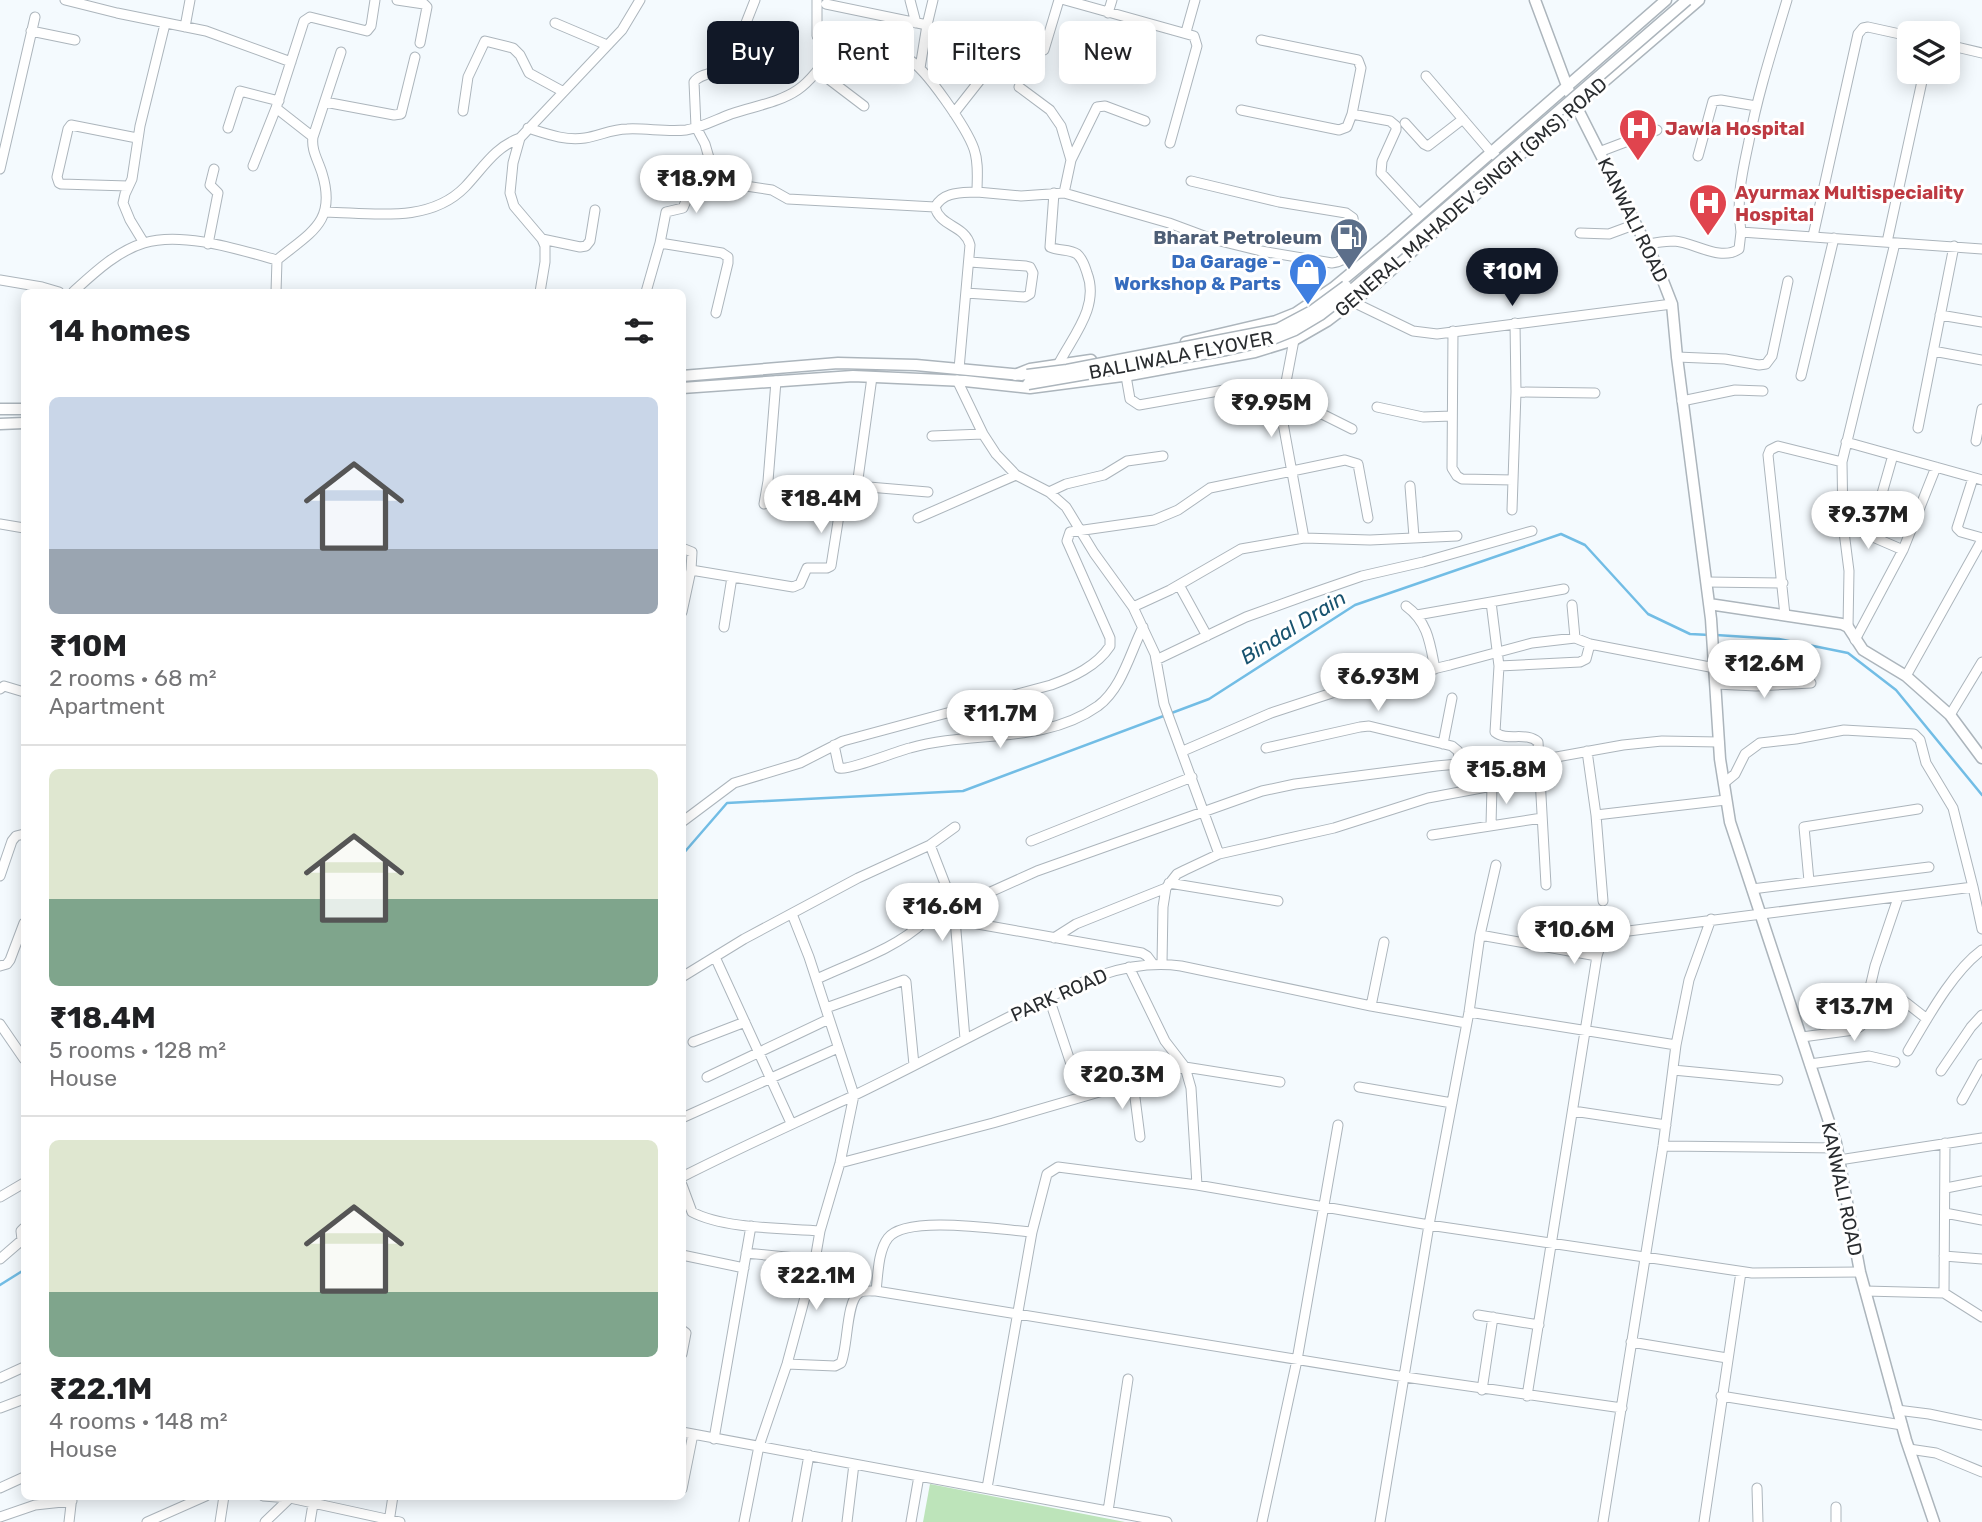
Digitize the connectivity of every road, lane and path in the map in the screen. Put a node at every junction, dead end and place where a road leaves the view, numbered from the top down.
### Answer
1 (65, 0) edge
2 (190, 0) edge
3 (375, 0) edge
4 (397, 0) edge
5 (640, 0) edge
6 (754, 0) edge
7 (910, 0) edge
8 (933, 0) edge
9 (1059, 0) edge
10 (1065, 0) edge
11 (1112, 0) edge
12 (1195, 0) edge
13 (1535, 0) edge
14 (1666, 0) edge
15 (1679, 0) edge
16 (1688, 0) edge
17 (1699, 0) edge
18 (1787, 0) edge
19 (822, 2) edge
20 (1108, 13) junction
21 (35, 17) dead end
22 (819, 21) edge
23 (1640, 22) junction
24 (555, 23) dead end
25 (916, 23) junction
26 (165, 24) junction
27 (927, 25) junction
28 (185, 27) junction
29 (32, 31) junction
30 (1186, 32) junction
31 (1897, 33) edge
32 (1655, 39) junction
33 (75, 40) dead end
34 (1261, 40) dead end
35 (420, 43) dead end
36 (607, 45) junction
37 (1045, 47) edge
38 (1960, 48) edge
39 (1608, 51) junction
40 (341, 52) dead end
41 (1982, 54) edge
42 (415, 57) dead end
43 (291, 62) junction
44 (914, 64) edge
45 (1622, 67) junction
46 (920, 68) junction
47 (813, 76) edge
48 (1426, 76) dead end
49 (835, 84) edge
50 (977, 84) edge
51 (1922, 84) edge
52 (1019, 87) dead end
53 (1567, 88) junction
54 (562, 91) junction
55 (325, 102) junction
56 (278, 104) junction
57 (864, 106) dead end
58 (1756, 106) junction
59 (1576, 107) junction
60 (1241, 110) dead end
61 (463, 111) dead end
62 (954, 113) junction
63 (1352, 114) junction
64 (1463, 119) junction
65 (1145, 121) dead end
66 (1405, 123) dead end
67 (696, 127) junction
68 (228, 128) dead end
69 (528, 128) junction
70 (1657, 130) dead end
71 (313, 137) junction
72 (137, 138) junction
73 (520, 138) junction
74 (1170, 143) dead end
75 (1491, 152) junction
76 (1599, 152) junction
77 (1698, 156) dead end
78 (1071, 160) junction
79 (253, 166) dead end
80 (711, 167) junction
81 (1507, 167) junction
82 (0, 169) edge
83 (214, 169) dead end
84 (1466, 174) junction
85 (1191, 181) dead end
86 (128, 186) junction
87 (1480, 191) junction
88 (977, 192) junction
89 (1059, 193) junction
90 (935, 206) junction
91 (594, 210) dead end
92 (326, 212) junction
93 (1419, 214) junction
94 (1636, 225) junction
95 (1741, 232) junction
96 (1580, 233) dead end
97 (1813, 236) junction
98 (1834, 238) junction
99 (542, 239) junction
100 (1891, 242) junction
101 (144, 243) junction
102 (660, 243) junction
103 (208, 244) junction
104 (1646, 244) junction
105 (1954, 246) junction
106 (1982, 249) edge
107 (277, 260) junction
108 (970, 262) junction
109 (0, 279) edge
110 (1787, 281) dead end
111 (50, 289) edge
112 (77, 289) edge
113 (276, 289) edge
114 (540, 289) edge
115 (647, 289) edge
116 (966, 293) junction
117 (1353, 302) junction
118 (1672, 304) junction
119 (716, 313) dead end
120 (1940, 315) junction
121 (1982, 322) edge
122 (1515, 323) junction
123 (1453, 331) junction
124 (1294, 340) junction
125 (1933, 351) junction
126 (1677, 357) junction
127 (1982, 360) edge
128 (1058, 365) junction
129 (958, 375) junction
130 (686, 376) edge
131 (1126, 376) junction
132 (1801, 376) dead end
133 (872, 377) junction
134 (1021, 380) junction
135 (776, 381) junction
136 (686, 387) edge
137 (1230, 389) dead end
138 (1763, 391) dead end
139 (1516, 392) junction
140 (1595, 393) dead end
141 (1284, 395) junction
142 (1682, 401) junction
143 (1377, 407) dead end
144 (21, 408) edge
145 (0, 409) edge
146 (1982, 409) edge
147 (1452, 416) junction
148 (21, 423) edge
149 (0, 424) edge
150 (1352, 429) dead end
151 (1918, 429) dead end
152 (983, 434) junction
153 (932, 436) dead end
154 (1976, 441) dead end
155 (1846, 442) junction
156 (1893, 455) junction
157 (1163, 456) dead end
158 (1842, 462) junction
159 (1936, 467) junction
160 (1291, 472) junction
161 (1016, 475) junction
162 (1978, 479) edge
163 (1513, 480) junction
164 (857, 486) junction
165 (1410, 486) dead end
166 (929, 492) dead end
167 (1049, 492) junction
168 (764, 503) dead end
169 (1879, 504) dead end
170 (1512, 510) dead end
171 (918, 518) dead end
172 (1368, 518) dead end
173 (0, 524) edge
174 (1843, 524) junction
175 (21, 528) edge
176 (1079, 530) junction
177 (1532, 531) dead end
178 (1457, 536) dead end
179 (1414, 537) junction
180 (1304, 538) junction
181 (1982, 539) edge
182 (686, 550) edge
183 (1903, 550) junction
184 (691, 570) junction
185 (732, 577) junction
186 (1707, 582) junction
187 (1783, 583) junction
188 (1179, 585) junction
189 (1564, 589) dead end
190 (686, 593) edge
191 (1491, 601) junction
192 (1709, 604) junction
193 (1572, 605) dead end
194 (1406, 606) dead end
195 (1133, 607) junction
196 (1418, 615) junction
197 (1785, 615) junction
198 (724, 627) dead end
199 (1143, 628) junction
200 (1848, 628) junction
201 (1207, 636) junction
202 (1575, 638) junction
203 (1855, 640) junction
204 (1590, 643) junction
205 (1499, 651) junction
206 (1156, 660) junction
207 (1982, 662) edge
208 (1500, 666) junction
209 (1715, 668) junction
210 (1435, 669) junction
211 (1906, 676) junction
212 (1811, 683) dead end
213 (1716, 684) junction
214 (0, 689) edge
215 (21, 691) edge
216 (1452, 698) dead end
217 (1951, 715) junction
218 (1719, 742) junction
219 (1443, 744) junction
220 (834, 745) junction
221 (1266, 748) dead end
222 (1183, 751) junction
223 (1587, 751) junction
224 (1982, 758) edge
225 (1540, 760) junction
226 (1492, 761) junction
227 (1460, 764) junction
228 (1192, 776) junction
229 (1724, 783) junction
230 (1492, 786) junction
231 (1726, 800) junction
232 (1918, 809) dead end
233 (1205, 810) junction
234 (1596, 816) junction
235 (1542, 818) junction
236 (686, 819) edge
237 (1491, 825) junction
238 (956, 827) dead end
239 (21, 835) edge
240 (1432, 835) dead end
241 (1031, 841) dead end
242 (930, 845) junction
243 (1219, 854) junction
244 (1496, 865) dead end
245 (1929, 867) dead end
246 (0, 876) edge
247 (1809, 881) junction
248 (1546, 885) dead end
249 (1167, 886) junction
250 (1973, 887) junction
251 (1752, 888) junction
252 (1898, 898) junction
253 (1278, 901) dead end
254 (1603, 901) dead end
255 (954, 907) junction
256 (1761, 913) junction
257 (792, 914) junction
258 (1711, 919) junction
259 (955, 920) junction
260 (1982, 929) edge
261 (21, 931) edge
262 (1480, 935) junction
263 (1054, 938) junction
264 (1384, 943) dead end
265 (1982, 950) edge
266 (1597, 956) junction
267 (715, 957) junction
268 (1157, 964) junction
269 (0, 966) edge
270 (1129, 967) junction
271 (686, 975) edge
272 (817, 979) junction
273 (1871, 986) junction
274 (1049, 998) junction
275 (1371, 1006) junction
276 (827, 1008) junction
277 (1469, 1012) junction
278 (1982, 1015) edge
279 (829, 1019) junction
280 (1927, 1019) junction
281 (745, 1022) junction
282 (1466, 1023) junction
283 (0, 1024) edge
284 (1585, 1031) junction
285 (1802, 1037) junction
286 (965, 1039) junction
287 (693, 1042) dead end
288 (1676, 1045) junction
289 (838, 1048) junction
290 (1908, 1051) dead end
291 (759, 1053) junction
292 (21, 1055) edge
293 (1895, 1062) dead end
294 (1982, 1063) edge
295 (1810, 1064) junction
296 (914, 1065) junction
297 (1185, 1067) junction
298 (1673, 1070) junction
299 (1941, 1071) dead end
300 (707, 1077) dead end
301 (771, 1079) junction
302 (1778, 1080) dead end
303 (1133, 1082) junction
304 (1280, 1082) dead end
305 (1359, 1087) dead end
306 (854, 1095) junction
307 (1082, 1097) junction
308 (1962, 1100) dead end
309 (1452, 1103) junction
310 (1573, 1111) junction
311 (686, 1116) edge
312 (791, 1123) junction
313 (1338, 1125) dead end
314 (1665, 1125) junction
315 (1140, 1137) dead end
316 (1982, 1138) edge
317 (1944, 1143) junction
318 (1663, 1146) junction
319 (1837, 1148) junction
320 (1839, 1160) junction
321 (840, 1163) junction
322 (686, 1175) edge
323 (1982, 1181) edge
324 (21, 1185) edge
325 (1197, 1185) junction
326 (1946, 1188) junction
327 (686, 1196) edge
328 (0, 1197) edge
329 (1324, 1206) junction
330 (1945, 1213) junction
331 (1982, 1220) edge
332 (1429, 1225) junction
333 (751, 1226) junction
334 (820, 1231) junction
335 (1032, 1233) junction
336 (21, 1241) edge
337 (1552, 1244) junction
338 (746, 1253) junction
339 (686, 1256) edge
340 (1644, 1256) junction
341 (1944, 1256) junction
342 (0, 1259) edge
343 (1982, 1259) edge
344 (815, 1260) junction
345 (744, 1268) junction
346 (1741, 1272) junction
347 (1860, 1272) junction
348 (876, 1291) junction
349 (1865, 1291) junction
350 (1944, 1293) junction
351 (1017, 1314) junction
352 (1478, 1315) dead end
353 (1493, 1317) junction
354 (1982, 1317) edge
355 (1539, 1325) junction
356 (1632, 1342) junction
357 (1727, 1358) junction
358 (1297, 1360) junction
359 (788, 1364) junction
360 (21, 1368) edge
361 (1405, 1377) junction
362 (0, 1378) edge
363 (1128, 1379) dead end
364 (1482, 1390) junction
365 (1527, 1396) junction
366 (1721, 1396) junction
367 (21, 1400) edge
368 (0, 1408) edge
369 (1622, 1408) junction
370 (1898, 1410) junction
371 (1902, 1425) junction
372 (1982, 1425) edge
373 (686, 1433) edge
374 (693, 1434) junction
375 (714, 1439) junction
376 (759, 1446) junction
377 (1909, 1449) junction
378 (809, 1455) junction
379 (854, 1464) junction
380 (686, 1469) edge
381 (1982, 1472) edge
382 (919, 1476) junction
383 (21, 1479) edge
384 (0, 1488) edge
385 (987, 1488) junction
386 (1757, 1488) dead end
387 (66, 1500) edge
388 (72, 1500) edge
389 (197, 1500) edge
390 (223, 1500) edge
391 (283, 1500) edge
392 (298, 1500) edge
393 (392, 1500) edge
394 (313, 1504) junction
395 (1836, 1507) dead end
396 (1108, 1511) junction
397 (0, 1517) edge
398 (389, 1521) edge
399 (69, 1522) edge
400 (147, 1522) edge
401 (220, 1522) edge
402 (265, 1522) edge
403 (310, 1522) edge
404 (400, 1522) edge
405 (744, 1522) edge
406 (797, 1522) edge
407 (846, 1522) edge
408 (911, 1522) edge
409 (1167, 1522) edge
410 (1262, 1522) edge
411 (1381, 1522) edge
412 (1603, 1522) edge
413 (1704, 1522) edge
414 (1758, 1522) edge
415 (1836, 1522) edge
416 (1934, 1522) edge

1 - 26 street
2 - 28 street
3 - 43 street
4 - 35 street
5 - 36 street
6 - 67 street
7 - 25 street
8 - 27 street
9 - 37 street
10 - 20 street
11 - 20 street
12 - 30 street
13 - 53 street, KANWALI ROAD
14 - 23 street, GENERAL MAHADEV SINGH (GMS) ROAD
15 - 134 street, BALLIWALA FLYOVER, bridge
16 - 134 street, BALLIWALA FLYOVER, bridge
17 - 32 street, GENERAL MAHADEV SINGH (GMS) ROAD
18 - 58 street
19 - 22 street
19 - 25 street
20 - 30 street
21 - 29 street
23 - 32 street
23 - 39 street, GENERAL MAHADEV SINGH (GMS) ROAD
24 - 36 street
25 - 27 street
26 - 28 street
26 - 72 street
27 - 46 street
28 - 43 street
29 - 33 street
29 - 82 street
30 - 74 street
31 - 97 street
32 - 45 street, GENERAL MAHADEV SINGH (GMS) ROAD
34 - 63 street
36 - 54 street
38 - 41 street
39 - 45 street
39 - 53 street, GENERAL MAHADEV SINGH (GMS) ROAD
40 - 55 street
42 - 55 street
43 - 56 street
44 - 46 street
45 - 59 street, GENERAL MAHADEV SINGH (GMS) ROAD
46 - 62 street
47 - 67 street
48 - 64 street
49 - 57 street
50 - 62 street
51 - 100 street
52 - 78 street
53 - 59 street, KANWALI ROAD
53 - 75 street, GENERAL MAHADEV SINGH (GMS) ROAD
54 - 61 street
54 - 69 street
55 - 71 street
56 - 68 street
56 - 71 street
56 - 79 street
58 - 77 street
58 - 95 street
59 - 76 street, KANWALI ROAD
59 - 81 street, GENERAL MAHADEV SINGH (GMS) ROAD
60 - 63 street
62 - 88 street
63 - 93 street
64 - 66 street
64 - 75 street
65 - 78 street
67 - 69 street
67 - 80 street
69 - 73 street
70 - 76 street
71 - 92 street
72 - 86 street
72 - 86 street
73 - 92 street
73 - 99 street
75 - 81 street
75 - 84 street, GENERAL MAHADEV SINGH (GMS) ROAD
76 - 94 street, KANWALI ROAD
78 - 89 street
80 - 90 street
80 - 102 street
81 - 87 street, GENERAL MAHADEV SINGH (GMS) ROAD
83 - 103 street
84 - 87 street
84 - 93 street, GENERAL MAHADEV SINGH (GMS) ROAD
85 - 89 street
86 - 101 street
87 - 117 street, GENERAL MAHADEV SINGH (GMS) ROAD
88 - 89 street
88 - 90 street
89 - 128 street
90 - 108 street
91 - 99 street
92 - 107 street
93 - 128 street, GENERAL MAHADEV SINGH (GMS) ROAD
94 - 96 street
94 - 104 street, KANWALI ROAD
95 - 97 street
95 - 104 street
97 - 98 street
98 - 100 street
98 - 132 street
99 - 114 street
100 - 105 street
100 - 155 street
101 - 103 street
101 - 112 street
102 - 115 street
102 - 119 street
103 - 107 street
104 - 118 street, KANWALI ROAD
105 - 106 street
105 - 120 street
107 - 113 street
108 - 116 street
108 - 116 street
109 - 111 street
110 - 126 street
116 - 129 street
117 - 123 street
117 - 124 street, GENERAL MAHADEV SINGH (GMS) ROAD
118 - 122 street
118 - 126 street, KANWALI ROAD
120 - 121 street
120 - 125 street
122 - 123 street
122 - 139 street
123 - 147 street
124 - 131 street, GENERAL MAHADEV SINGH (GMS) ROAD
124 - 141 street
125 - 127 street
125 - 151 street
126 - 142 street, KANWALI ROAD
128 - 134 street, GENERAL MAHADEV SINGH (GMS) ROAD
129 - 130 street, GENERAL MAHADEV SINGH (GMS) ROAD
129 - 133 street
129 - 134 street, GENERAL MAHADEV SINGH (GMS) ROAD
129 - 152 street
131 - 134 street, GENERAL MAHADEV SINGH (GMS) ROAD
131 - 137 street
133 - 135 street
133 - 164 street
135 - 136 street
135 - 168 street
138 - 142 street
139 - 140 street
139 - 163 street
141 - 150 street
141 - 160 street
142 - 186 street, KANWALI ROAD
143 - 147 street
144 - 145 street
146 - 154 street
147 - 163 street
148 - 149 street
152 - 153 street
152 - 161 street
155 - 156 street
155 - 158 street
156 - 159 street
156 - 169 street
157 - 167 street
158 - 174 street
158 - 187 street
159 - 162 street
159 - 183 street
160 - 172 street
160 - 176 street
160 - 180 street
161 - 167 street
161 - 171 street
162 - 181 street
163 - 170 street
164 - 166 street
164 - 185 street
165 - 179 street
167 - 176 street
173 - 175 street
174 - 183 street
174 - 200 street
176 - 195 street
176 - 220 street
177 - 201 street
178 - 179 street
179 - 180 street
180 - 188 street
181 - 211 street
182 - 184 street
183 - 203 street
184 - 185 street
184 - 190 street
185 - 198 street
186 - 187 street
186 - 192 street, KANWALI ROAD
187 - 197 street
188 - 195 street
188 - 201 street
189 - 191 street
191 - 196 street
191 - 205 street
192 - 197 street
192 - 209 street, KANWALI ROAD
193 - 202 street
194 - 196 street
195 - 199 street
196 - 210 street
197 - 200 street
199 - 206 street
199 - 220 street
200 - 203 street
201 - 206 street
202 - 204 street
202 - 205 street
203 - 211 street
204 - 208 street
204 - 209 street
205 - 208 street
205 - 210 street
206 - 222 street
207 - 217 street
208 - 225 street
209 - 213 street, KANWALI ROAD
210 - 222 street
211 - 217 street
212 - 213 street
213 - 218 street, KANWALI ROAD
214 - 215 street
216 - 219 street
217 - 224 street
218 - 223 street
218 - 229 street, KANWALI ROAD
219 - 221 street
219 - 227 street
220 - 236 street
222 - 228 street
223 - 225 street
223 - 234 street
225 - 226 street
225 - 235 street
226 - 227 street
226 - 230 street
227 - 233 street
228 - 233 street
228 - 241 street
229 - 231 street, KANWALI ROAD
229 - 250 street
230 - 237 street
230 - 243 street
231 - 234 street
231 - 251 street, KANWALI ROAD
232 - 247 street
233 - 243 street
233 - 255 street
234 - 254 street
235 - 237 street
235 - 248 street
237 - 240 street
238 - 242 street
239 - 246 street
242 - 255 street
242 - 257 street
243 - 249 street
244 - 262 street
245 - 247 street
247 - 251 street
249 - 253 street
249 - 263 street
249 - 268 street
250 - 252 street
250 - 260 street
251 - 256 street, KANWALI ROAD
252 - 256 street
252 - 273 street
255 - 259 street
255 - 272 street
256 - 258 street
256 - 285 street, KANWALI ROAD
257 - 267 street
257 - 272 street
258 - 266 street
258 - 288 street
259 - 263 street
259 - 286 street
261 - 269 street
262 - 266 street
262 - 277 street
263 - 268 street
264 - 275 street
265 - 280 street
266 - 284 street
267 - 271 street
267 - 281 street
268 - 270 street, PARK ROAD
268 - 275 street, PARK ROAD
270 - 274 street, PARK ROAD
270 - 297 street
272 - 276 street
273 - 280 street
273 - 285 street
274 - 286 street, PARK ROAD
274 - 307 street
275 - 282 street, PARK ROAD
276 - 279 street
276 - 296 street
277 - 282 street
277 - 284 street
278 - 299 street
279 - 289 street
279 - 291 street
280 - 290 street
281 - 287 street
281 - 291 street
282 - 309 street
283 - 292 street
284 - 288 street
284 - 310 street
285 - 295 street, KANWALI ROAD
286 - 296 street, PARK ROAD
288 - 298 street
289 - 301 street
289 - 306 street
291 - 300 street
291 - 301 street
293 - 295 street
294 - 308 street
295 - 319 street, KANWALI ROAD
296 - 306 street, PARK ROAD
297 - 303 street
297 - 304 street
297 - 325 street
298 - 302 street
298 - 314 street
301 - 311 street
301 - 312 street
303 - 307 street
303 - 315 street
305 - 309 street
306 - 312 street, PARK ROAD
306 - 321 street
307 - 321 street
309 - 332 street
310 - 314 street
310 - 337 street
312 - 322 street, PARK ROAD
313 - 329 street
314 - 318 street
316 - 317 street
317 - 320 street
317 - 326 street
318 - 319 street
318 - 340 street
319 - 320 street, KANWALI ROAD
320 - 347 street, KANWALI ROAD
321 - 334 street
323 - 326 street
324 - 328 street
325 - 329 street
325 - 335 street
326 - 330 street
327 - 333 street
329 - 332 street
329 - 358 street
330 - 331 street
330 - 341 street
332 - 337 street
332 - 361 street
333 - 334 street
333 - 338 street
334 - 344 street
335 - 348 street
335 - 351 street
336 - 342 street
337 - 340 street
337 - 355 street
338 - 344 street
338 - 345 street
339 - 345 street
340 - 346 street
340 - 356 street
341 - 343 street
341 - 350 street
344 - 359 street
345 - 375 street
346 - 347 street
346 - 357 street
347 - 349 street, KANWALI ROAD
348 - 351 street
348 - 359 street
349 - 350 street
349 - 370 street, KANWALI ROAD
350 - 354 street
351 - 358 street
351 - 385 street
352 - 353 street
353 - 355 street
353 - 364 street
355 - 365 street
356 - 357 street
356 - 369 street
357 - 366 street
358 - 361 street
358 - 410 street
359 - 376 street
360 - 362 street
361 - 364 street
361 - 411 street
363 - 396 street
364 - 365 street
365 - 369 street
366 - 371 street
366 - 413 street
367 - 368 street
369 - 412 street
370 - 371 street, KANWALI ROAD
370 - 372 street
371 - 377 street, KANWALI ROAD
373 - 374 street
374 - 375 street
374 - 380 street
375 - 376 street
376 - 378 street
376 - 405 street
377 - 381 street
377 - 416 street, KANWALI ROAD
378 - 379 street
378 - 406 street
379 - 382 street
379 - 407 street
382 - 385 street
382 - 408 street
383 - 384 street
385 - 396 street
386 - 414 street
387 - 397 street
388 - 399 street
389 - 400 street
390 - 401 street
391 - 402 street
392 - 394 street
393 - 398 street
394 - 398 street
394 - 403 street
395 - 415 street
396 - 409 street
398 - 404 street

